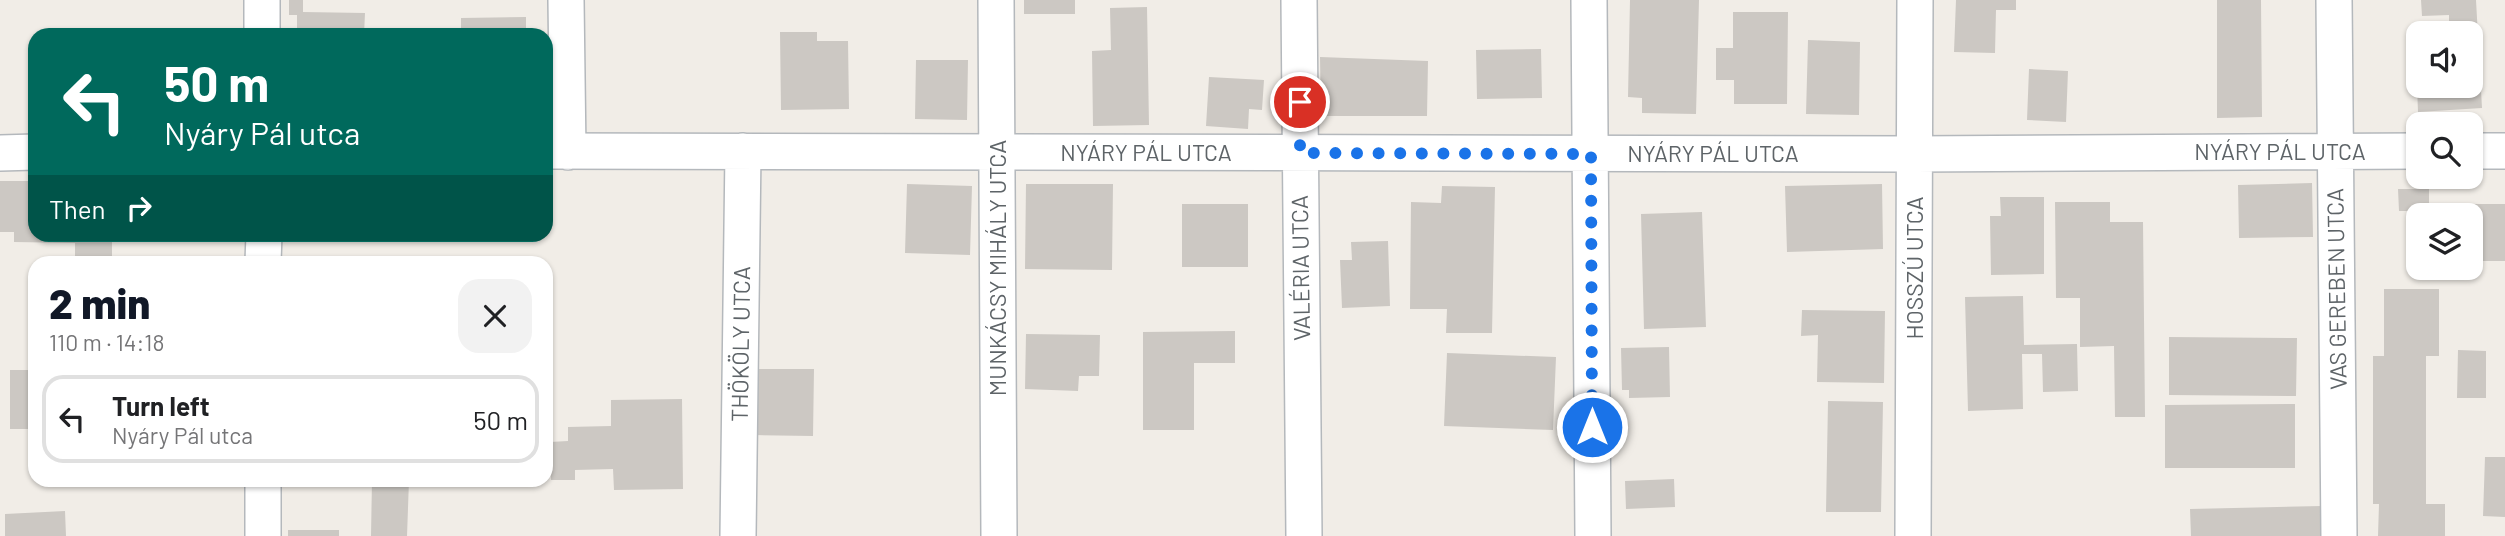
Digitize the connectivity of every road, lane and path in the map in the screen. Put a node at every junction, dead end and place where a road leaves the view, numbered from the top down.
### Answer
1 (262, 0) edge
2 (566, 0) edge
3 (996, 0) edge
4 (1299, 0) edge
5 (1589, 0) edge
6 (1915, 0) edge
7 (2334, 0) edge
8 (262, 28) edge
9 (743, 151) junction
10 (2406, 151) edge
11 (2483, 151) edge
12 (2505, 151) edge
13 (28, 152) edge
14 (557, 152) edge
15 (2335, 152) junction
16 (0, 153) edge
17 (997, 153) junction
18 (1300, 153) junction
19 (1591, 154) junction
20 (1916, 154) junction
21 (263, 487) edge
22 (263, 536) edge
23 (738, 536) edge
24 (999, 536) edge
25 (1304, 536) edge
26 (1592, 536) edge
27 (1913, 536) edge
28 (2339, 536) edge

1 - 8 street
2 - 14 street
3 - 17 street, MUNKÁCSY MIHÁLY UTCA
4 - 18 street, VALÉRIA UTCA
5 - 19 street
6 - 20 street, HOSSZÚ UTCA
7 - 15 street, VAS GEREBEN UTCA
9 - 14 street, NYÁRY PÁL UTCA
9 - 17 street, NYÁRY PÁL UTCA
9 - 23 street, THÖKÖLY UTCA
10 - 15 street, NYÁRY PÁL UTCA
11 - 12 street
13 - 16 street
15 - 20 street, NYÁRY PÁL UTCA
15 - 28 street, VAS GEREBEN UTCA
17 - 18 street, NYÁRY PÁL UTCA
17 - 24 street, MUNKÁCSY MIHÁLY UTCA
18 - 19 street, NYÁRY PÁL UTCA
18 - 25 street, VALÉRIA UTCA
19 - 20 street, NYÁRY PÁL UTCA
19 - 26 street
20 - 27 street, HOSSZÚ UTCA
21 - 22 street

